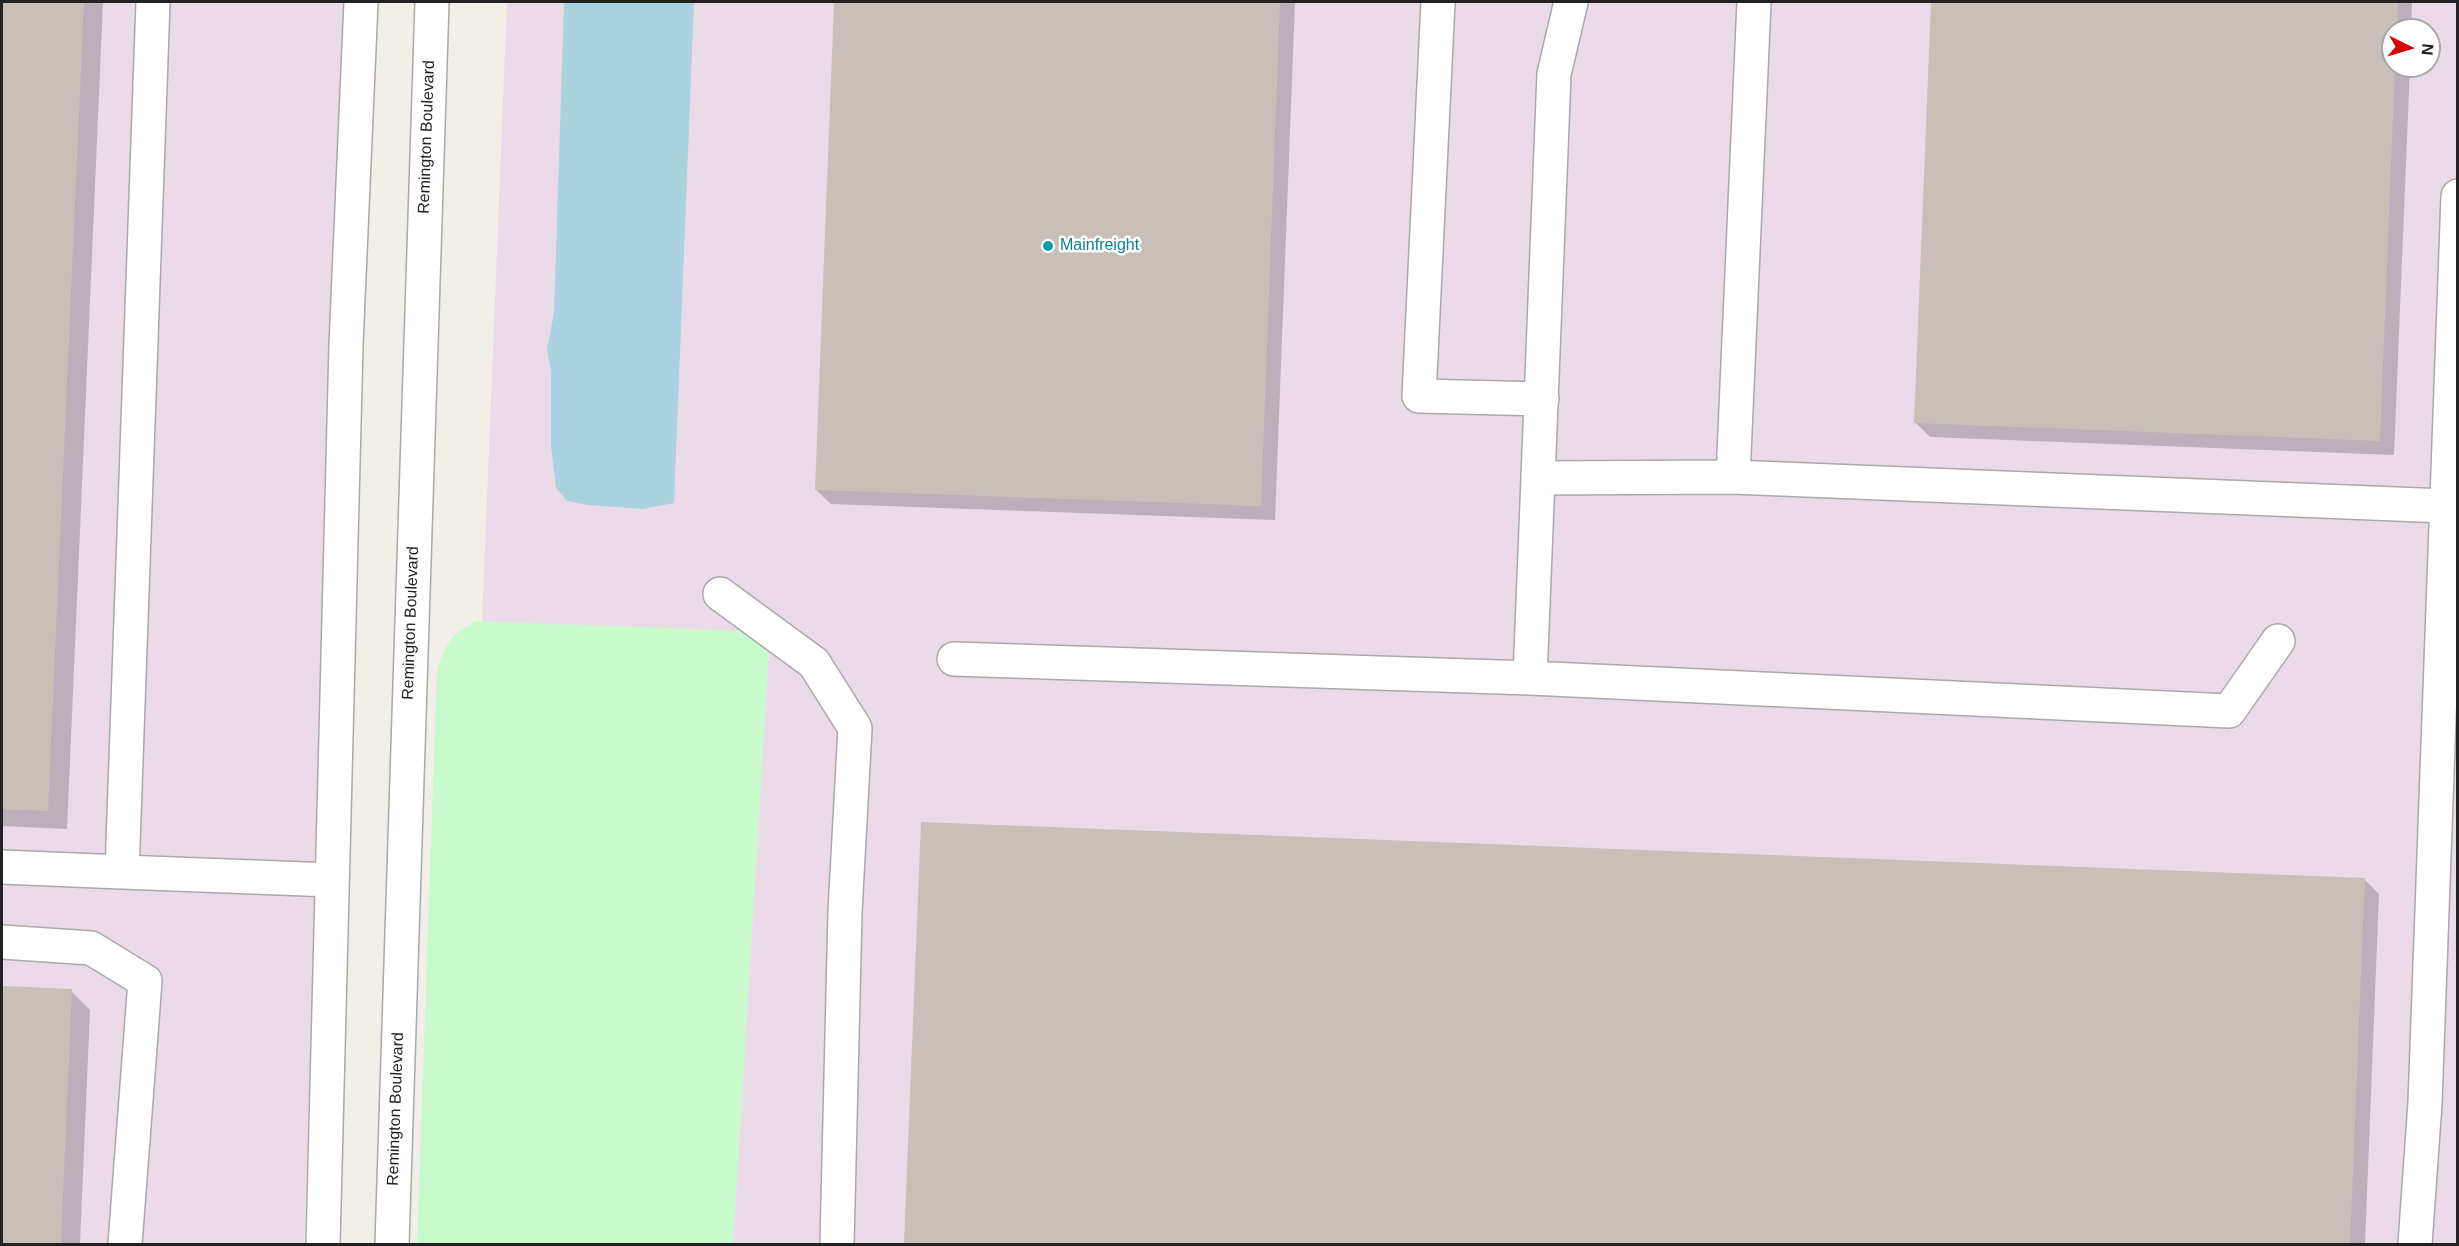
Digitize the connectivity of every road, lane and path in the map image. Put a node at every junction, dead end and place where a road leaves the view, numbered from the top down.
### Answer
1 (153, 2) edge
2 (361, 2) edge
3 (432, 2) edge
4 (1438, 2) edge
5 (1571, 2) edge
6 (1754, 2) edge
7 (2457, 196) edge
8 (1542, 399) junction
9 (1733, 477) junction
10 (1538, 478) junction
11 (2445, 507) junction
12 (720, 594) dead end
13 (2278, 641) dead end
14 (954, 659) dead end
15 (1530, 678) junction
16 (2, 867) edge
17 (122, 872) junction
18 (332, 880) junction
19 (2, 942) edge
20 (125, 1245) edge
21 (322, 1245) edge
22 (392, 1245) edge
23 (837, 1245) edge
24 (2415, 1245) edge

1 - 17 street
2 - 18 street
3 - 22 street, Remington Boulevard
4 - 8 street
5 - 8 street
6 - 9 street
7 - 11 street
8 - 10 street
9 - 10 street
9 - 11 street
10 - 15 street
11 - 24 street
12 - 23 street
13 - 15 street
14 - 15 street
16 - 17 street
17 - 18 street
18 - 21 street
19 - 20 street

